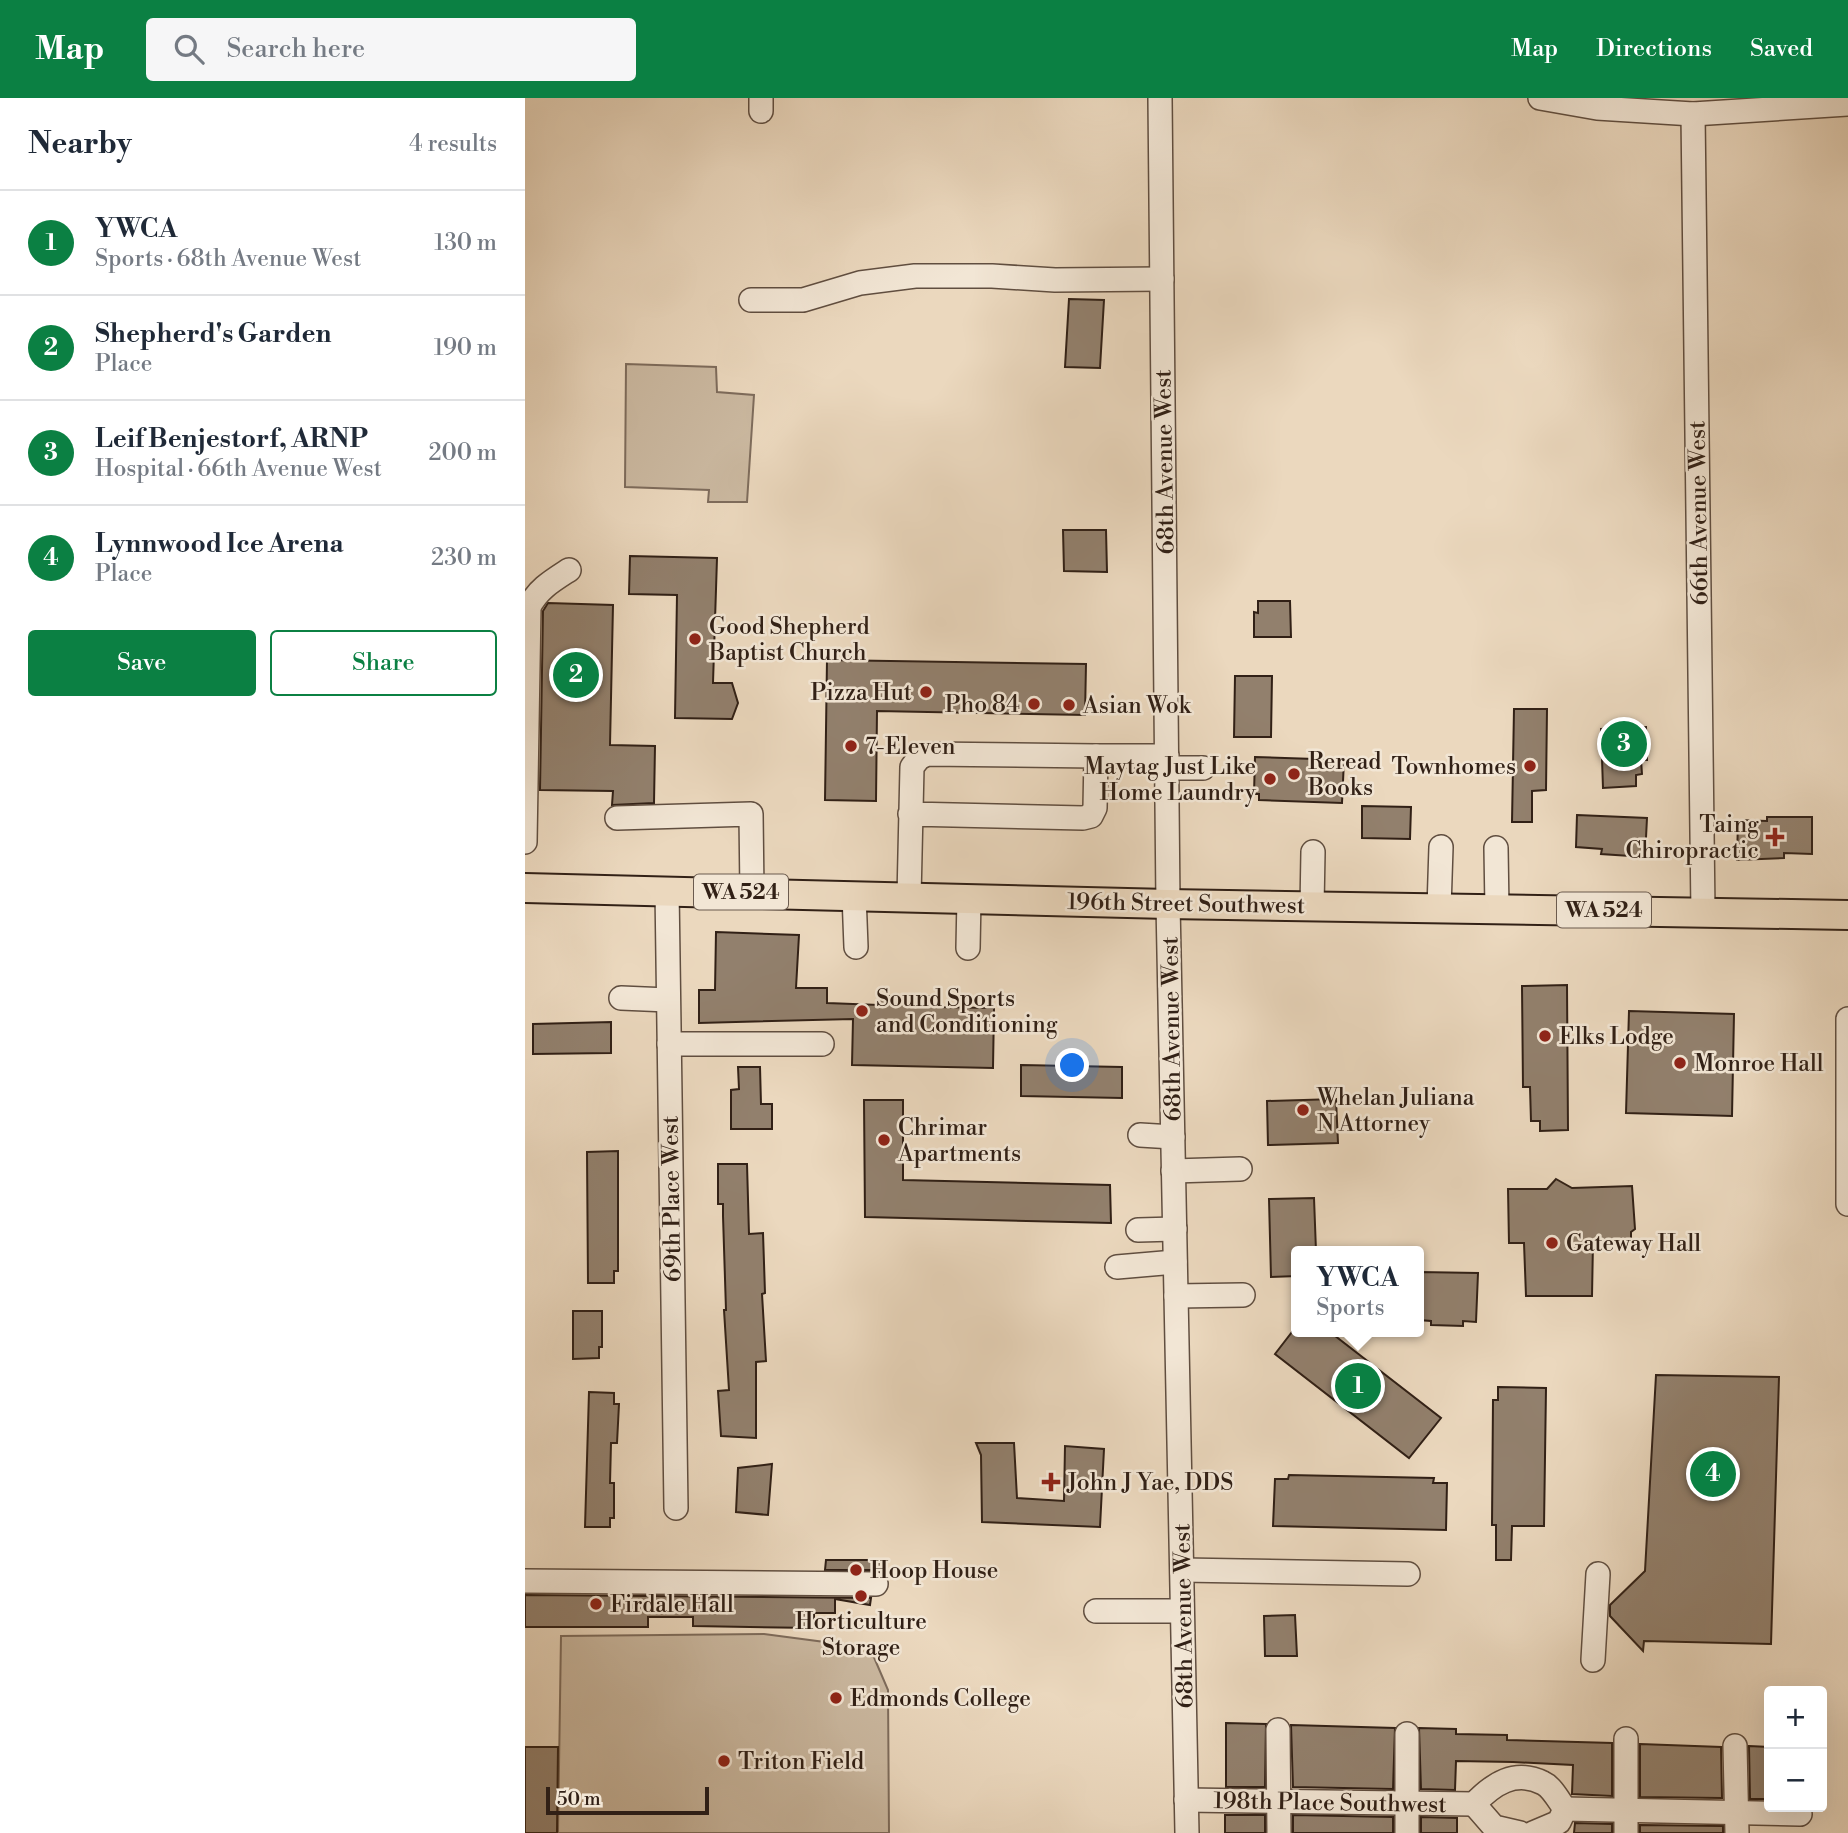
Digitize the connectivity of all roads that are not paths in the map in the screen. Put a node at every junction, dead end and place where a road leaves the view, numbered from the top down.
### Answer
1 (1160, 98) edge
2 (1540, 98) edge
3 (1848, 104) edge
4 (1693, 114) junction
5 (1162, 279) junction
6 (751, 300) dead end
7 (569, 570) dead end
8 (1096, 755) junction
9 (1167, 762) junction
10 (1203, 768) dead end
11 (910, 814) junction
12 (617, 818) dead end
13 (525, 842) edge
14 (1441, 847) dead end
15 (1496, 848) dead end
16 (1313, 852) dead end
17 (525, 888) edge
18 (667, 890) junction
19 (752, 893) junction
20 (854, 895) junction
21 (909, 897) junction
22 (969, 898) junction
23 (1168, 904) junction
24 (1312, 906) junction
25 (1439, 908) junction
26 (1496, 909) junction
27 (1703, 912) junction
28 (1848, 915) edge
29 (856, 947) dead end
30 (968, 948) dead end
31 (621, 998) dead end
32 (668, 1000) junction
33 (1848, 1019) edge
34 (669, 1044) junction
35 (822, 1044) dead end
36 (1140, 1135) dead end
37 (1173, 1137) junction
38 (1240, 1169) dead end
39 (1173, 1171) junction
40 (1848, 1204) edge
41 (1175, 1229) junction
42 (1138, 1230) dead end
43 (1175, 1262) junction
44 (1117, 1266) dead end
45 (1243, 1295) dead end
46 (1176, 1296) junction
47 (676, 1508) dead end
48 (1182, 1570) junction
49 (1408, 1574) dead end
50 (1598, 1574) dead end
51 (525, 1581) edge
52 (876, 1584) dead end
53 (1096, 1611) dead end
54 (1182, 1611) junction
55 (1593, 1660) dead end
56 (1278, 1730) dead end
57 (1407, 1734) dead end
58 (1626, 1739) dead end
59 (1735, 1746) dead end
60 (1186, 1800) junction
61 (1279, 1801) junction
62 (1407, 1803) junction
63 (1474, 1804) junction
64 (1565, 1808) junction
65 (1800, 1814) dead end
66 (1626, 1821) edge
67 (1737, 1823) edge
68 (1187, 1833) edge
69 (1279, 1833) edge
70 (1407, 1833) edge
71 (1520, 1833) edge
72 (1534, 1833) edge

1 - 5 street, 68th Avenue West
2 - 4 street
3 - 4 street
4 - 27 street, 66th Avenue West
5 - 6 street
5 - 9 street, 68th Avenue West
7 - 13 street
8 - 9 street
8 - 11 street
8 - 11 street
9 - 10 street
9 - 23 street, 68th Avenue West
11 - 21 street
12 - 19 street
14 - 25 street
15 - 26 street
16 - 24 street
17 - 18 main road, 196th Street Southwest / WA 524
18 - 19 main road, 196th Street Southwest / WA 524
18 - 32 street, 69th Place West
19 - 20 main road, 196th Street Southwest / WA 524
20 - 21 main road, 196th Street Southwest / WA 524
20 - 29 street
21 - 22 main road, 196th Street Southwest / WA 524
22 - 23 main road, 196th Street Southwest / WA 524
22 - 30 street
23 - 24 main road, 196th Street Southwest / WA 524
23 - 37 street, 68th Avenue West
24 - 25 main road, 196th Street Southwest / WA 524
25 - 26 main road, 196th Street Southwest / WA 524
26 - 27 main road, 196th Street Southwest / WA 524
27 - 28 main road, 196th Street Southwest / WA 524
31 - 32 street
32 - 34 street, 69th Place West
33 - 40 street
34 - 35 street
34 - 47 street, 69th Place West
36 - 37 street
37 - 39 street, 68th Avenue West
38 - 39 street
39 - 41 street, 68th Avenue West
41 - 42 street
41 - 43 street, 68th Avenue West
43 - 44 street
43 - 46 street, 68th Avenue West
45 - 46 street
46 - 48 street, 68th Avenue West
48 - 49 street
48 - 54 street, 68th Avenue West
50 - 55 street
51 - 52 street
53 - 54 street
54 - 60 street, 68th Avenue West
56 - 61 street
57 - 62 street
58 - 66 street
59 - 67 street
60 - 61 street, 198th Place Southwest
60 - 68 street, 68th Avenue West
61 - 62 street, 198th Place Southwest
61 - 69 street
62 - 63 street, 198th Place Southwest
62 - 70 street
63 - 64 street, 198th Place Southwest
63 - 71 street, 198th Place Southwest
64 - 66 street
64 - 72 street
65 - 67 street
66 - 67 street

